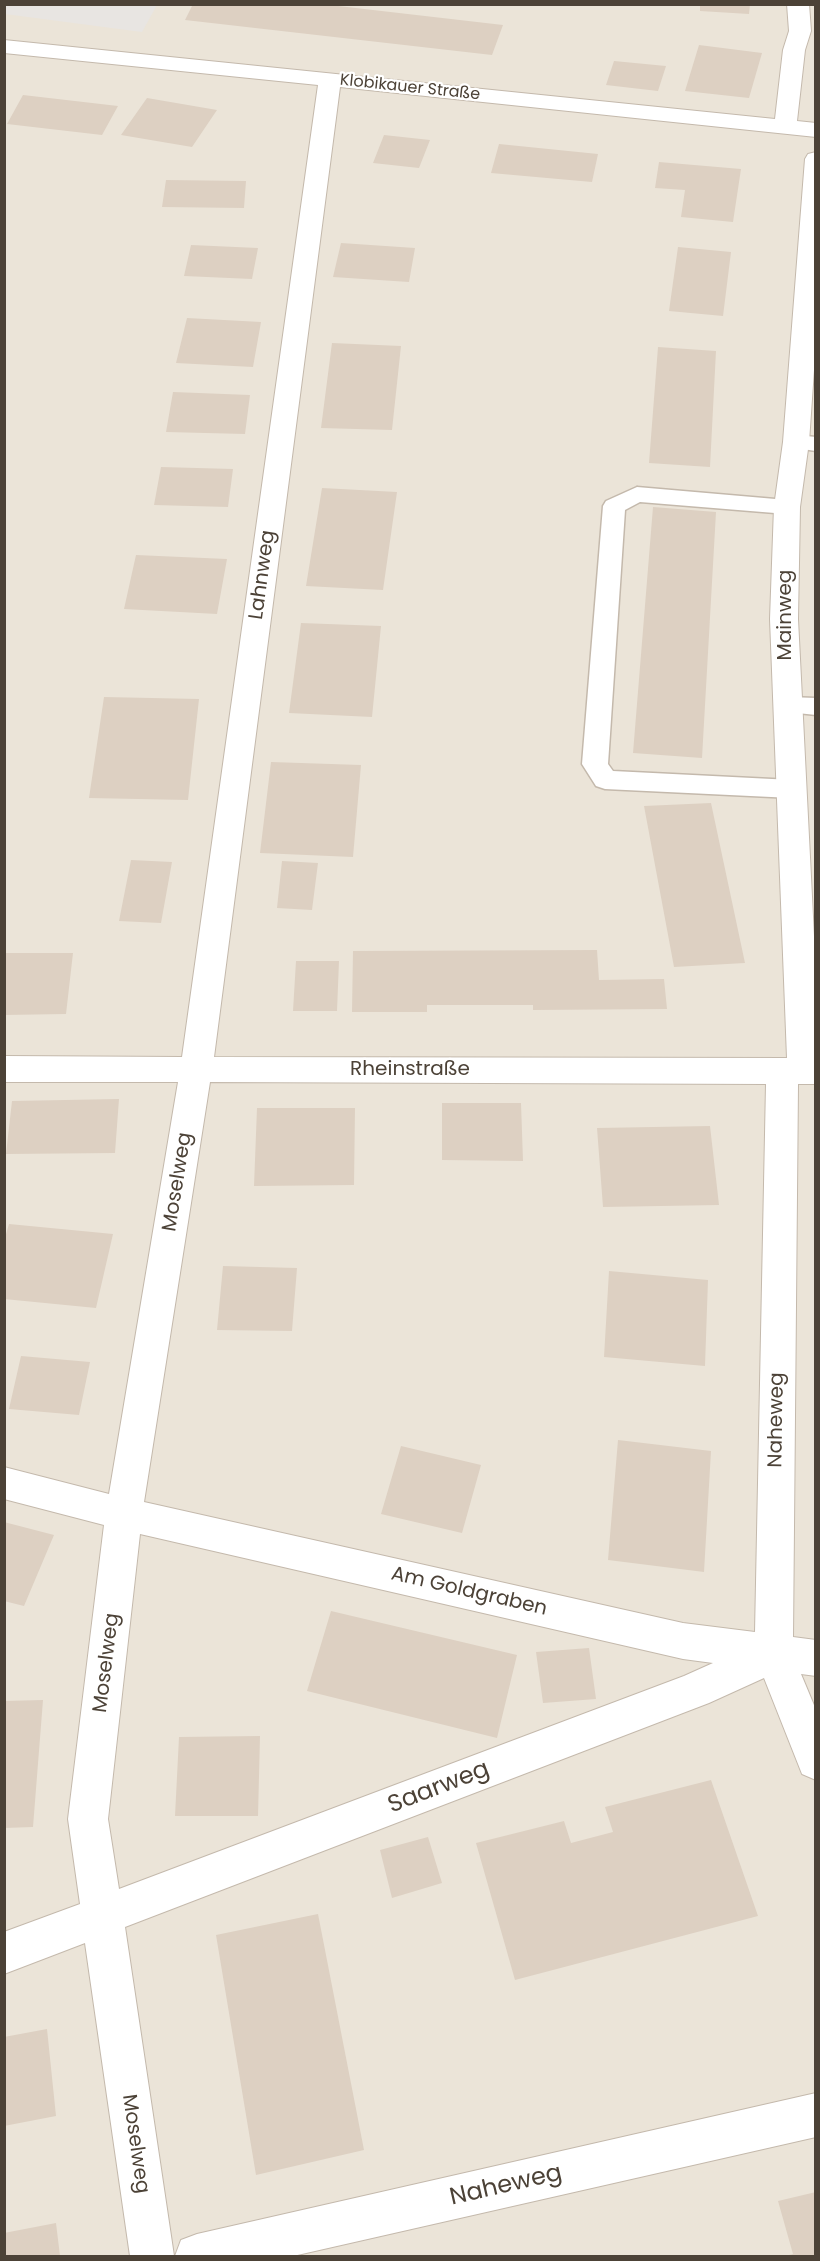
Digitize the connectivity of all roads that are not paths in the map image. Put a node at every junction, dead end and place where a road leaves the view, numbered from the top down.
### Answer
1 (798, 4) edge
2 (4, 46) edge
3 (330, 80) junction
4 (785, 127) junction
5 (816, 130) edge
6 (816, 159) edge
7 (810, 295) edge
8 (806, 443) edge
9 (788, 507) junction
10 (788, 705) junction
11 (816, 707) edge
12 (792, 789) junction
13 (4, 1069) edge
14 (196, 1070) junction
15 (800, 1071) edge
16 (4, 1483) edge
17 (124, 1514) junction
18 (774, 1654) junction
19 (816, 1658) edge
20 (816, 1761) edge
21 (102, 1916) junction
22 (4, 1953) edge
23 (816, 2115) edge
24 (152, 2256) edge
25 (197, 2256) edge

1 - 4 street
2 - 3 street, Klobikauer Straße
3 - 4 street, Klobikauer Straße
3 - 14 street, Lahnweg
4 - 5 street, Klobikauer Straße
6 - 7 street, Mainweg
7 - 8 street, Mainweg
8 - 9 street, Mainweg
9 - 10 street, Mainweg
9 - 12 lane
10 - 11 lane
10 - 12 street, Mainweg
12 - 15 street, Mainweg
13 - 14 street, Rheinstraße
14 - 15 street, Rheinstraße
14 - 17 street, Moselweg
15 - 18 street, Naheweg
16 - 17 street, Am Goldgraben
17 - 18 street, Am Goldgraben
17 - 21 street, Moselweg
18 - 19 street, Am Goldgraben
18 - 20 street, Naheweg
18 - 21 street, Saarweg
21 - 22 street, Saarweg
21 - 24 street, Moselweg
23 - 25 street, Naheweg

